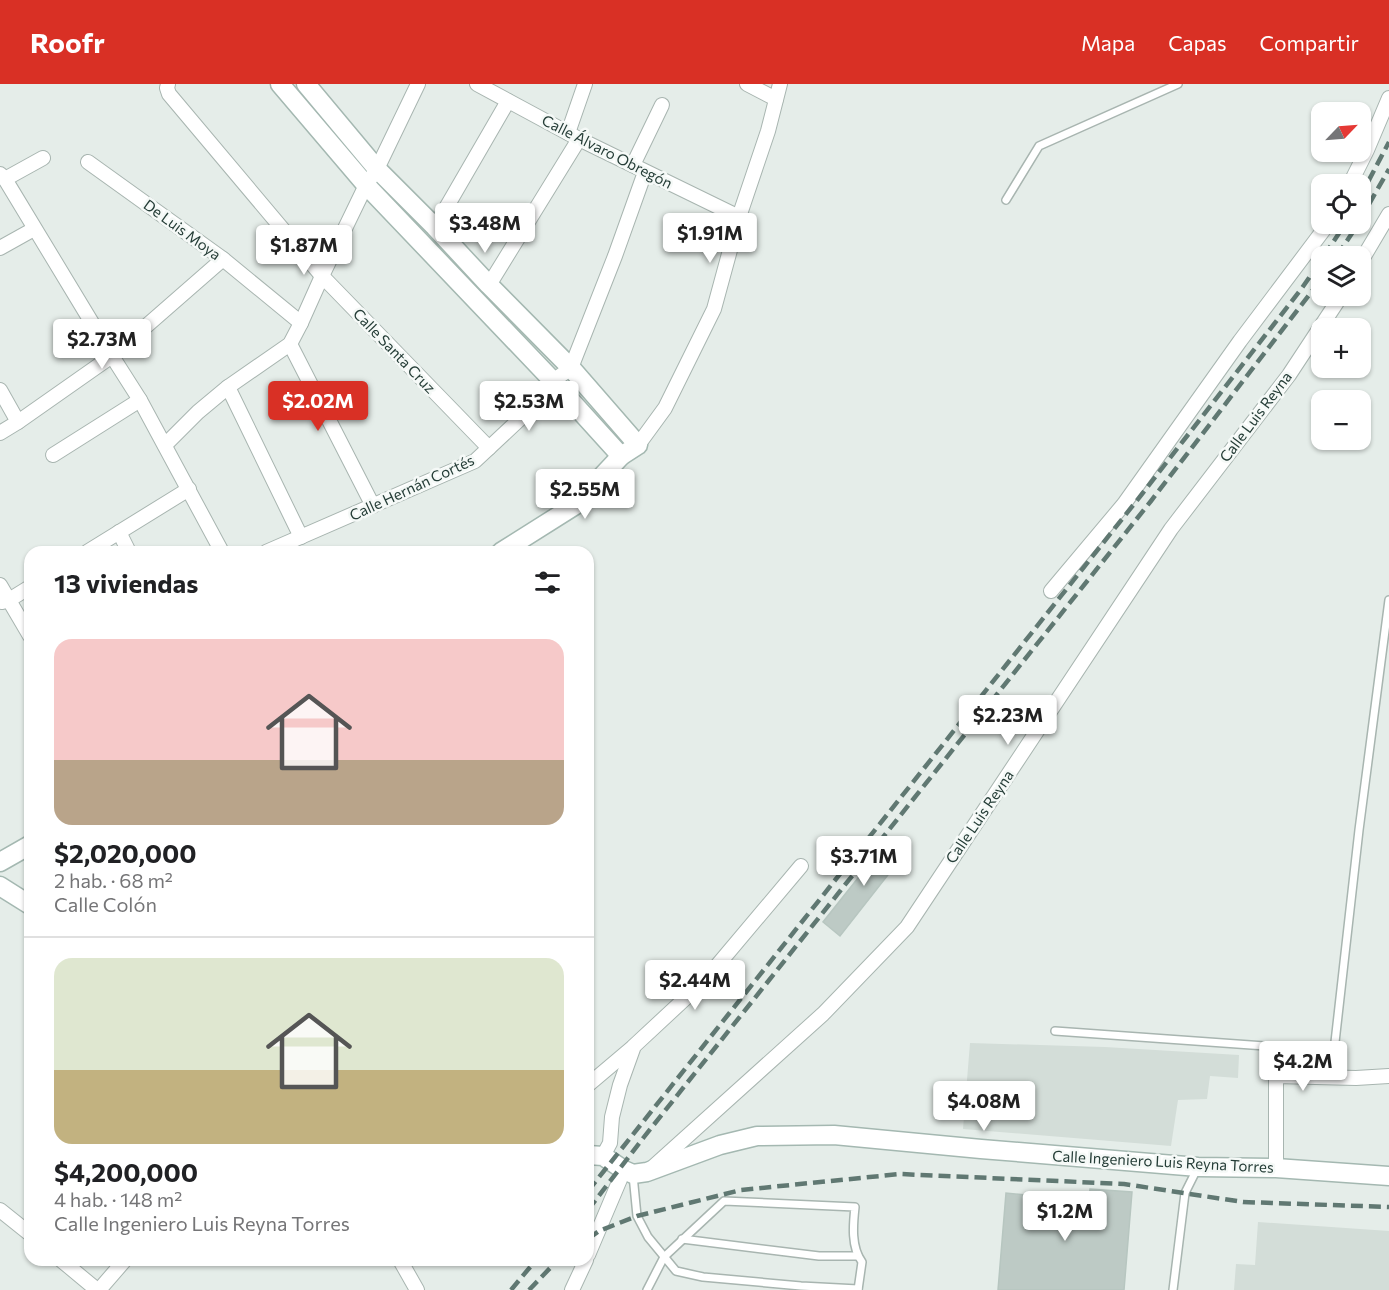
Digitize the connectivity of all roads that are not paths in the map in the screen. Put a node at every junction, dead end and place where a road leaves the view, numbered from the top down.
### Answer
1 (168, 84) edge
2 (280, 84) edge
3 (306, 84) edge
4 (418, 84) edge
5 (477, 84) edge
6 (585, 84) edge
7 (747, 84) edge
8 (780, 84) edge
9 (1178, 84) edge
10 (1389, 98) edge
11 (776, 99) junction
12 (508, 102) junction
13 (662, 105) dead end
14 (574, 136) junction
15 (43, 158) dead end
16 (88, 162) dead end
17 (377, 169) junction
18 (639, 169) junction
19 (1355, 174) edge
20 (2, 177) edge
21 (366, 185) junction
22 (1006, 200) dead end
23 (1389, 214) edge
24 (739, 217) junction
25 (435, 227) junction
26 (34, 229) junction
27 (1321, 234) edge
28 (1370, 246) edge
29 (0, 248) edge
30 (223, 259) junction
31 (322, 276) junction
32 (489, 285) junction
33 (1334, 306) edge
34 (301, 323) junction
35 (290, 344) junction
36 (112, 356) junction
37 (571, 368) junction
38 (553, 381) junction
39 (228, 387) junction
40 (0, 390) edge
41 (140, 400) junction
42 (18, 422) junction
43 (0, 433) edge
44 (165, 445) junction
45 (638, 445) junction
46 (489, 448) junction
47 (54, 455) dead end
48 (621, 456) junction
49 (189, 489) junction
50 (373, 507) junction
51 (119, 532) junction
52 (301, 537) junction
53 (97, 546) edge
54 (126, 546) edge
55 (219, 546) edge
56 (280, 546) edge
57 (516, 546) edge
58 (0, 585) edge
59 (24, 590) edge
60 (1051, 591) dead end
61 (1389, 600) edge
62 (4, 601) edge
63 (24, 628) edge
64 (24, 849) edge
65 (0, 862) edge
66 (801, 866) dead end
67 (0, 886) edge
68 (24, 901) edge
69 (1054, 1031) dead end
70 (634, 1046) junction
71 (1389, 1076) edge
72 (594, 1080) edge
73 (596, 1156) edge
74 (1198, 1167) junction
75 (1276, 1168) junction
76 (635, 1172) junction
77 (1389, 1176) edge
78 (0, 1210) edge
79 (24, 1229) edge
80 (682, 1239) junction
81 (594, 1244) edge
82 (858, 1256) junction
83 (664, 1257) junction
84 (68, 1266) edge
85 (119, 1266) edge
86 (403, 1266) edge
87 (583, 1266) edge
88 (801, 1288) edge
89 (98, 1290) edge
90 (417, 1290) edge
91 (572, 1290) edge
92 (647, 1290) edge
93 (858, 1290) edge
94 (1173, 1290) edge

1 - 31 street, Calle Santa Cruz
2 - 21 street
3 - 17 street
4 - 17 street
5 - 12 street, Calle Álvaro Obregón
6 - 14 street
7 - 11 street
8 - 11 street
9 - 22 lane
10 - 19 street
11 - 24 street
12 - 14 street, Calle Álvaro Obregón
12 - 25 street
13 - 18 street
14 - 18 street, Calle Álvaro Obregón
14 - 32 street
15 - 20 street
16 - 30 street, De Luis Moya
17 - 21 street
17 - 25 street
18 - 24 street, Calle Álvaro Obregón
18 - 37 street
20 - 26 street
21 - 31 street
21 - 38 street
23 - 28 street
24 - 45 street
25 - 32 street
26 - 29 street
26 - 36 street
27 - 60 street
30 - 34 street, De Luis Moya
30 - 36 street
31 - 34 street
31 - 46 street, Calle Santa Cruz
32 - 37 street
33 - 76 street, Calle Luis Reyna
34 - 35 street
35 - 39 street
35 - 50 street
36 - 41 street
36 - 42 street
37 - 38 street, Calle Hernán Cortés
37 - 45 street
38 - 46 street, Calle Hernán Cortés
38 - 48 street
39 - 44 street
39 - 52 street
40 - 42 street
41 - 44 street
41 - 47 street
42 - 43 street
44 - 49 street
45 - 48 street
46 - 50 street, Calle Hernán Cortés
48 - 57 street
49 - 51 street
49 - 55 street
50 - 52 street, Calle Hernán Cortés
51 - 53 street
51 - 54 street
52 - 56 street, Calle Hernán Cortés
58 - 62 street
59 - 62 street
61 - 69 lane
62 - 63 street
64 - 65 street
66 - 70 street
67 - 68 street
70 - 72 street
70 - 73 street
71 - 75 street
73 - 76 street
74 - 75 street, Calle Ingeniero Luis Reyna Torres
74 - 76 street, Calle Ingeniero Luis Reyna Torres
74 - 94 lane
75 - 77 street, Calle Ingeniero Luis Reyna Torres
76 - 81 street, Calle Luis Reyna
76 - 83 lane
78 - 79 street
80 - 82 lane
80 - 82 lane
80 - 83 lane
82 - 93 lane
83 - 88 lane
83 - 92 lane
84 - 89 street
85 - 89 street
86 - 90 street
87 - 91 street
88 - 93 lane

